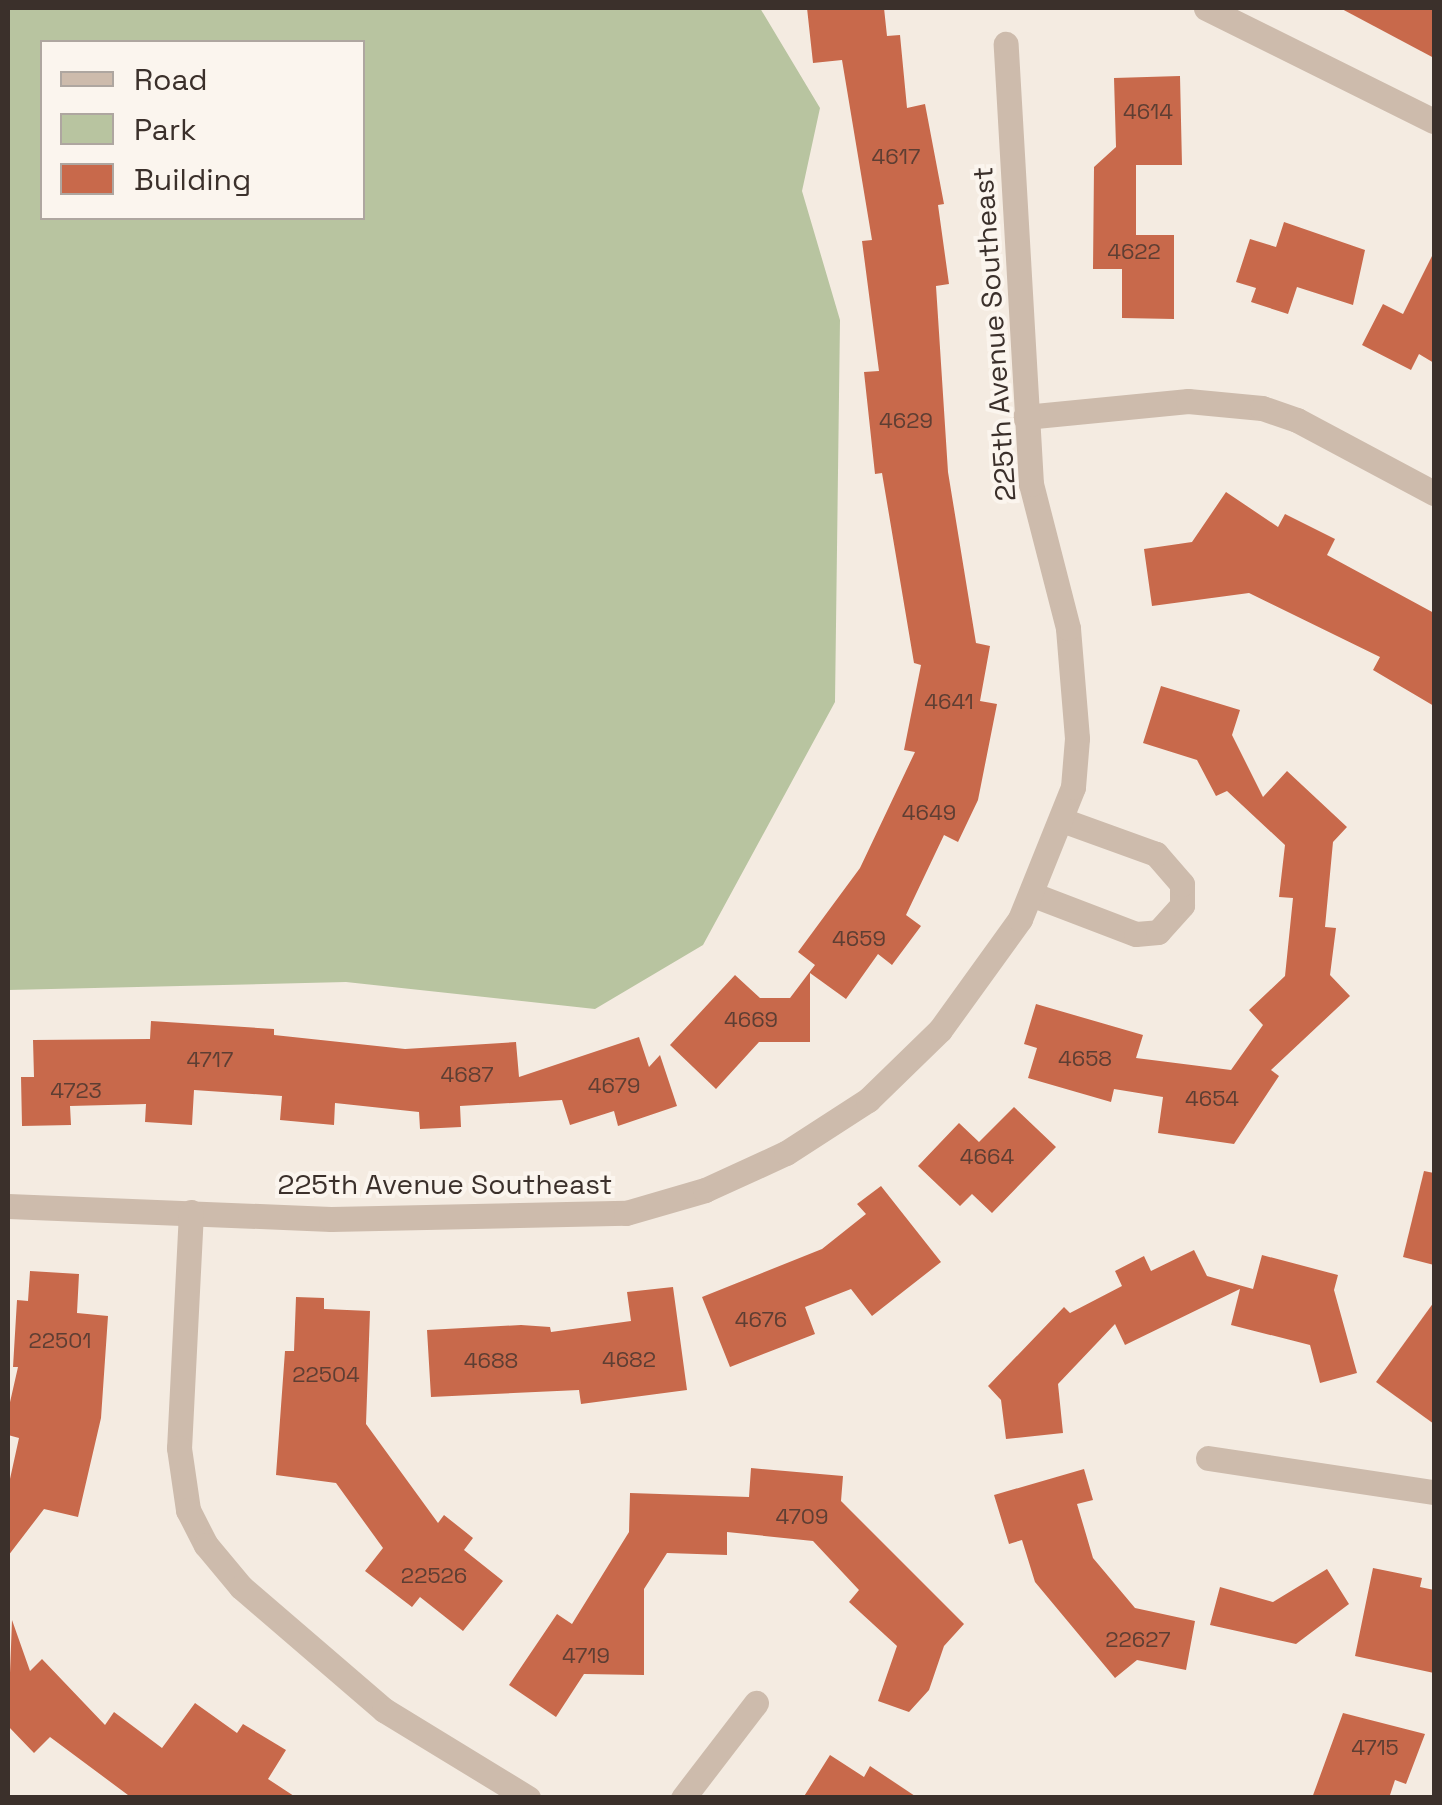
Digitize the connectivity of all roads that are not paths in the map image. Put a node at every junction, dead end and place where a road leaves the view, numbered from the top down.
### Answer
1 (1206, 8) edge
2 (1006, 44) dead end
3 (1434, 121) edge
4 (1025, 417) junction
5 (1434, 493) edge
6 (1062, 820) junction
7 (1031, 894) junction
8 (8, 1206) edge
9 (191, 1212) junction
10 (1208, 1458) dead end
11 (1434, 1492) edge
12 (756, 1703) dead end
13 (528, 1798) edge
14 (683, 1798) edge

1 - 3 street
2 - 4 street, 225th Avenue Southeast
4 - 5 street
4 - 6 street, 225th Avenue Southeast
6 - 7 street, 225th Avenue Southeast
6 - 7 street
7 - 9 street, 225th Avenue Southeast
8 - 9 street, 225th Avenue Southeast
9 - 13 street
10 - 11 street
12 - 14 street

